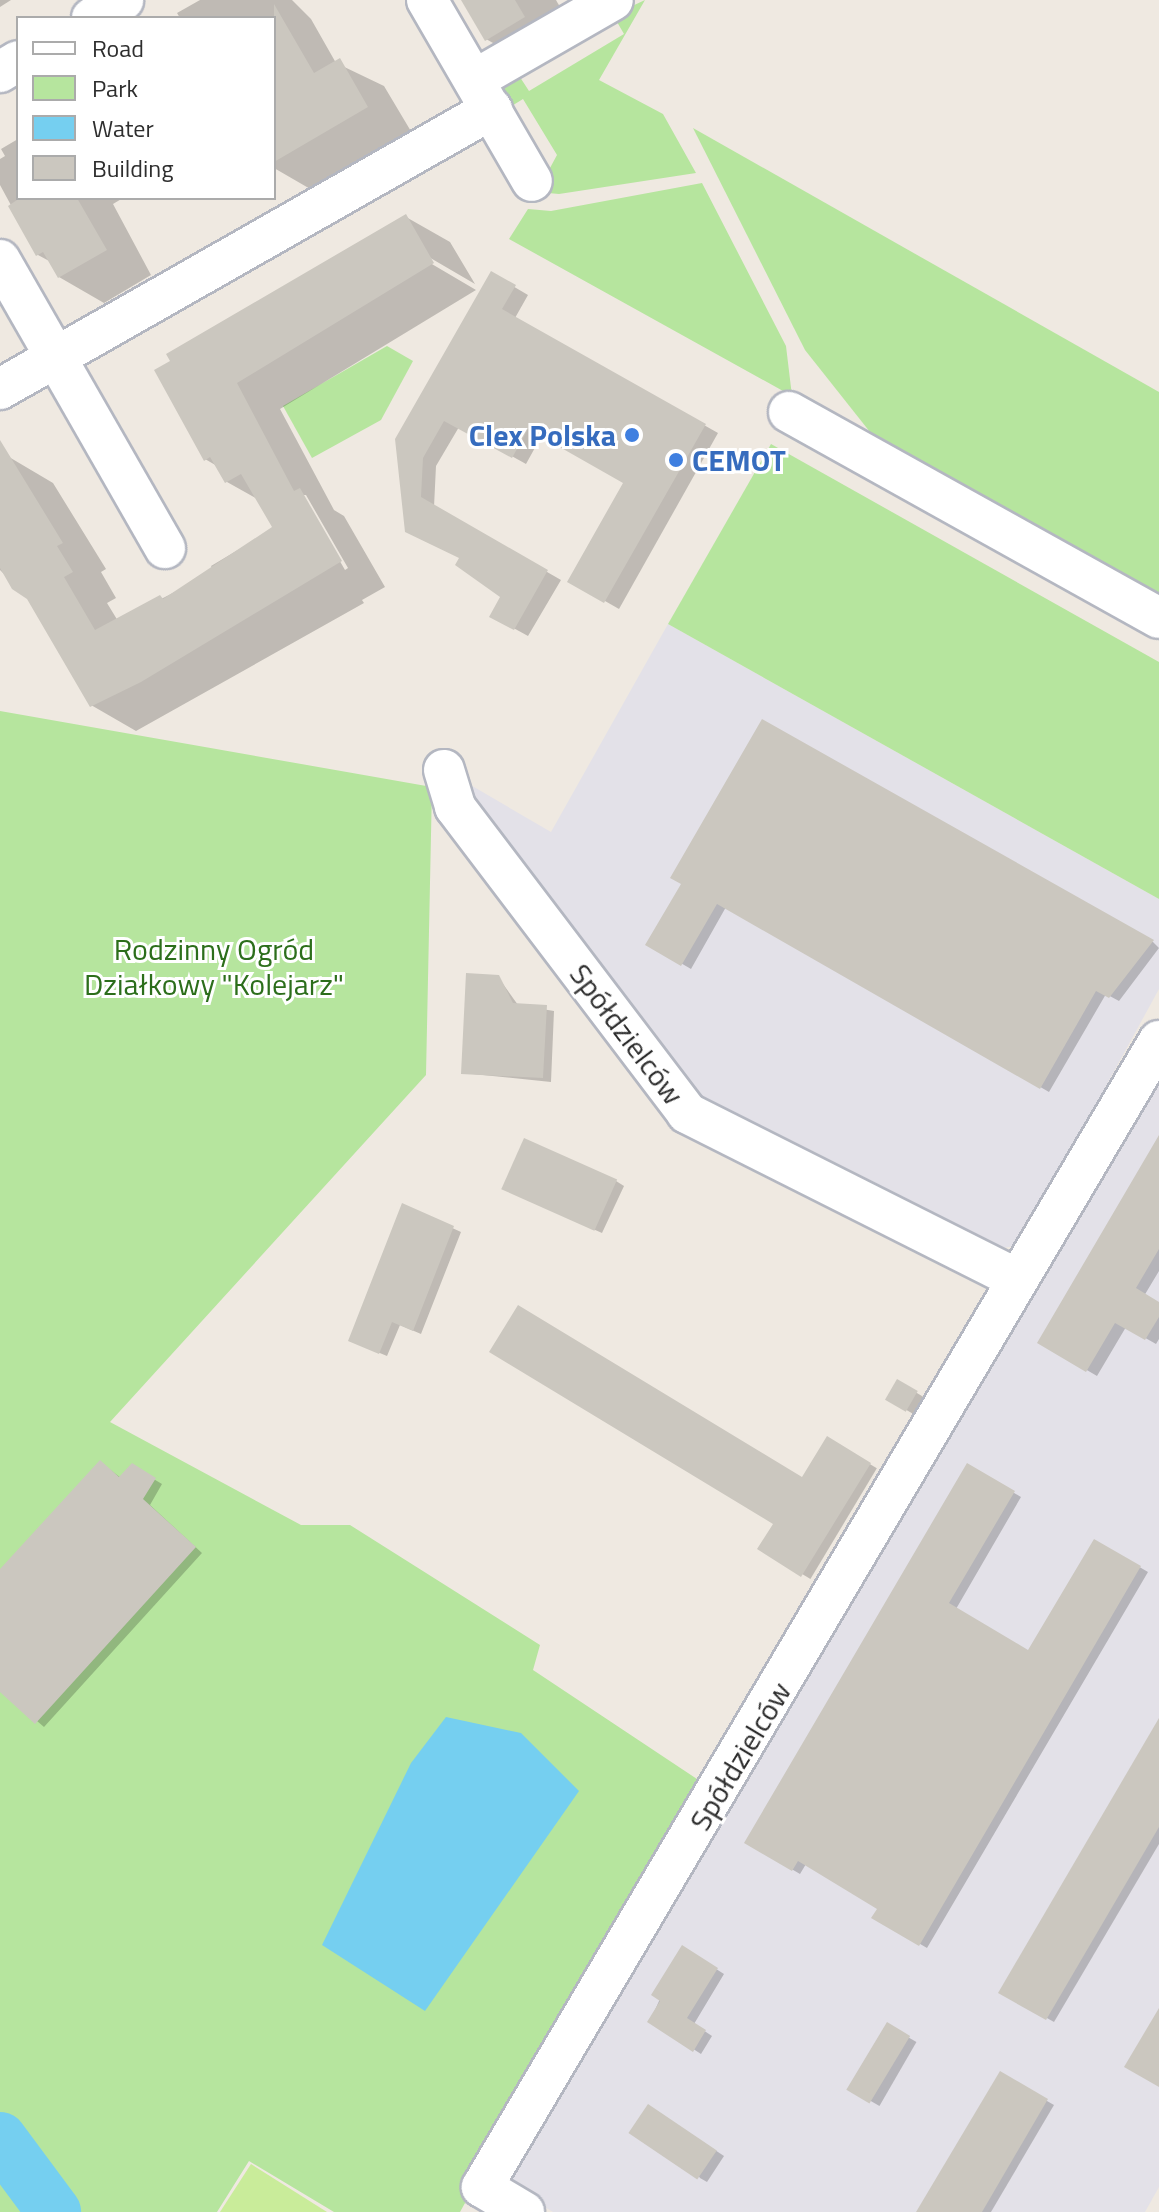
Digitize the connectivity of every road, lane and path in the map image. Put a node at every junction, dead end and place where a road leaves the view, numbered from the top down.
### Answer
1 (123, 0) edge
2 (427, 0) edge
3 (613, 0) edge
4 (95, 16) edge
5 (483, 95) junction
6 (532, 181) dead end
7 (0, 260) edge
8 (57, 356) junction
9 (0, 389) edge
10 (789, 412) dead end
11 (165, 548) dead end
12 (1159, 618) edge
13 (444, 770) dead end
14 (1159, 1041) edge
15 (1017, 1279) junction
16 (524, 2212) edge

1 - 4 street
2 - 5 street
3 - 5 street
5 - 6 street
5 - 8 street
7 - 8 street
8 - 9 street
8 - 11 street
10 - 12 street
13 - 15 street, Spółdzielców
14 - 15 street, Spółdzielców
15 - 16 street, Spółdzielców

